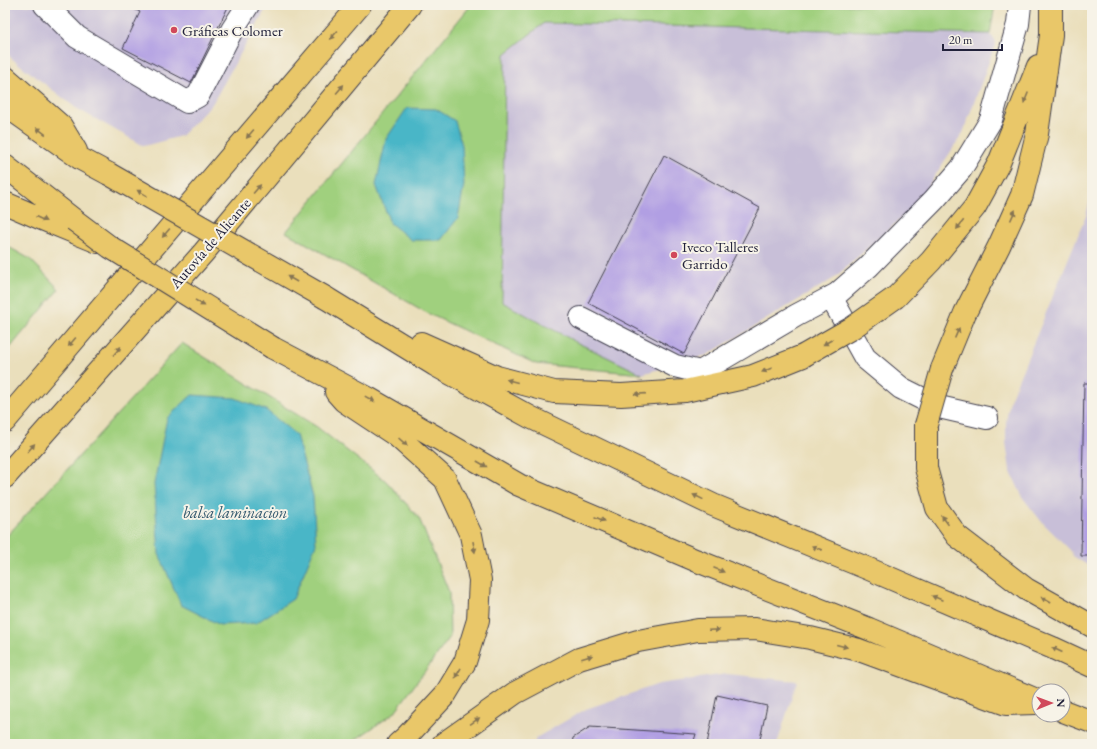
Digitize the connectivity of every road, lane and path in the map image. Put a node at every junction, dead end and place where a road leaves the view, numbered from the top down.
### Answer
1 (45, 5) edge
2 (248, 5) edge
3 (360, 5) edge
4 (410, 5) edge
5 (1020, 5) edge
6 (1051, 5) edge
7 (1051, 36) junction
8 (5, 78) edge
9 (5, 104) edge
10 (81, 159) junction
11 (5, 166) edge
12 (5, 203) edge
13 (110, 247) junction
14 (831, 297) junction
15 (350, 314) junction
16 (581, 318) dead end
17 (320, 372) junction
18 (986, 418) dead end
19 (5, 421) edge
20 (5, 477) edge
21 (1092, 626) edge
22 (1092, 666) edge
23 (1031, 699) edge
24 (1031, 702) edge
25 (1071, 714) edge
26 (1092, 722) edge
27 (398, 744) edge
28 (443, 744) edge

1 - 2 lane
3 -> 19 highway
20 -> 4 highway, Autovía de Alicante
5 - 14 lane
6 - 7 highway
7 -> 15 highway, bridge
21 -> 7 highway, bridge
8 - 10 highway
10 -> 9 highway
15 -> 10 highway, bridge
11 - 13 highway, bridge
12 -> 13 highway
13 -> 17 highway, bridge
14 - 16 lane
14 - 18 lane
22 -> 15 highway
17 -> 23 highway
17 -> 27 highway
28 -> 24 highway
25 - 26 highway

